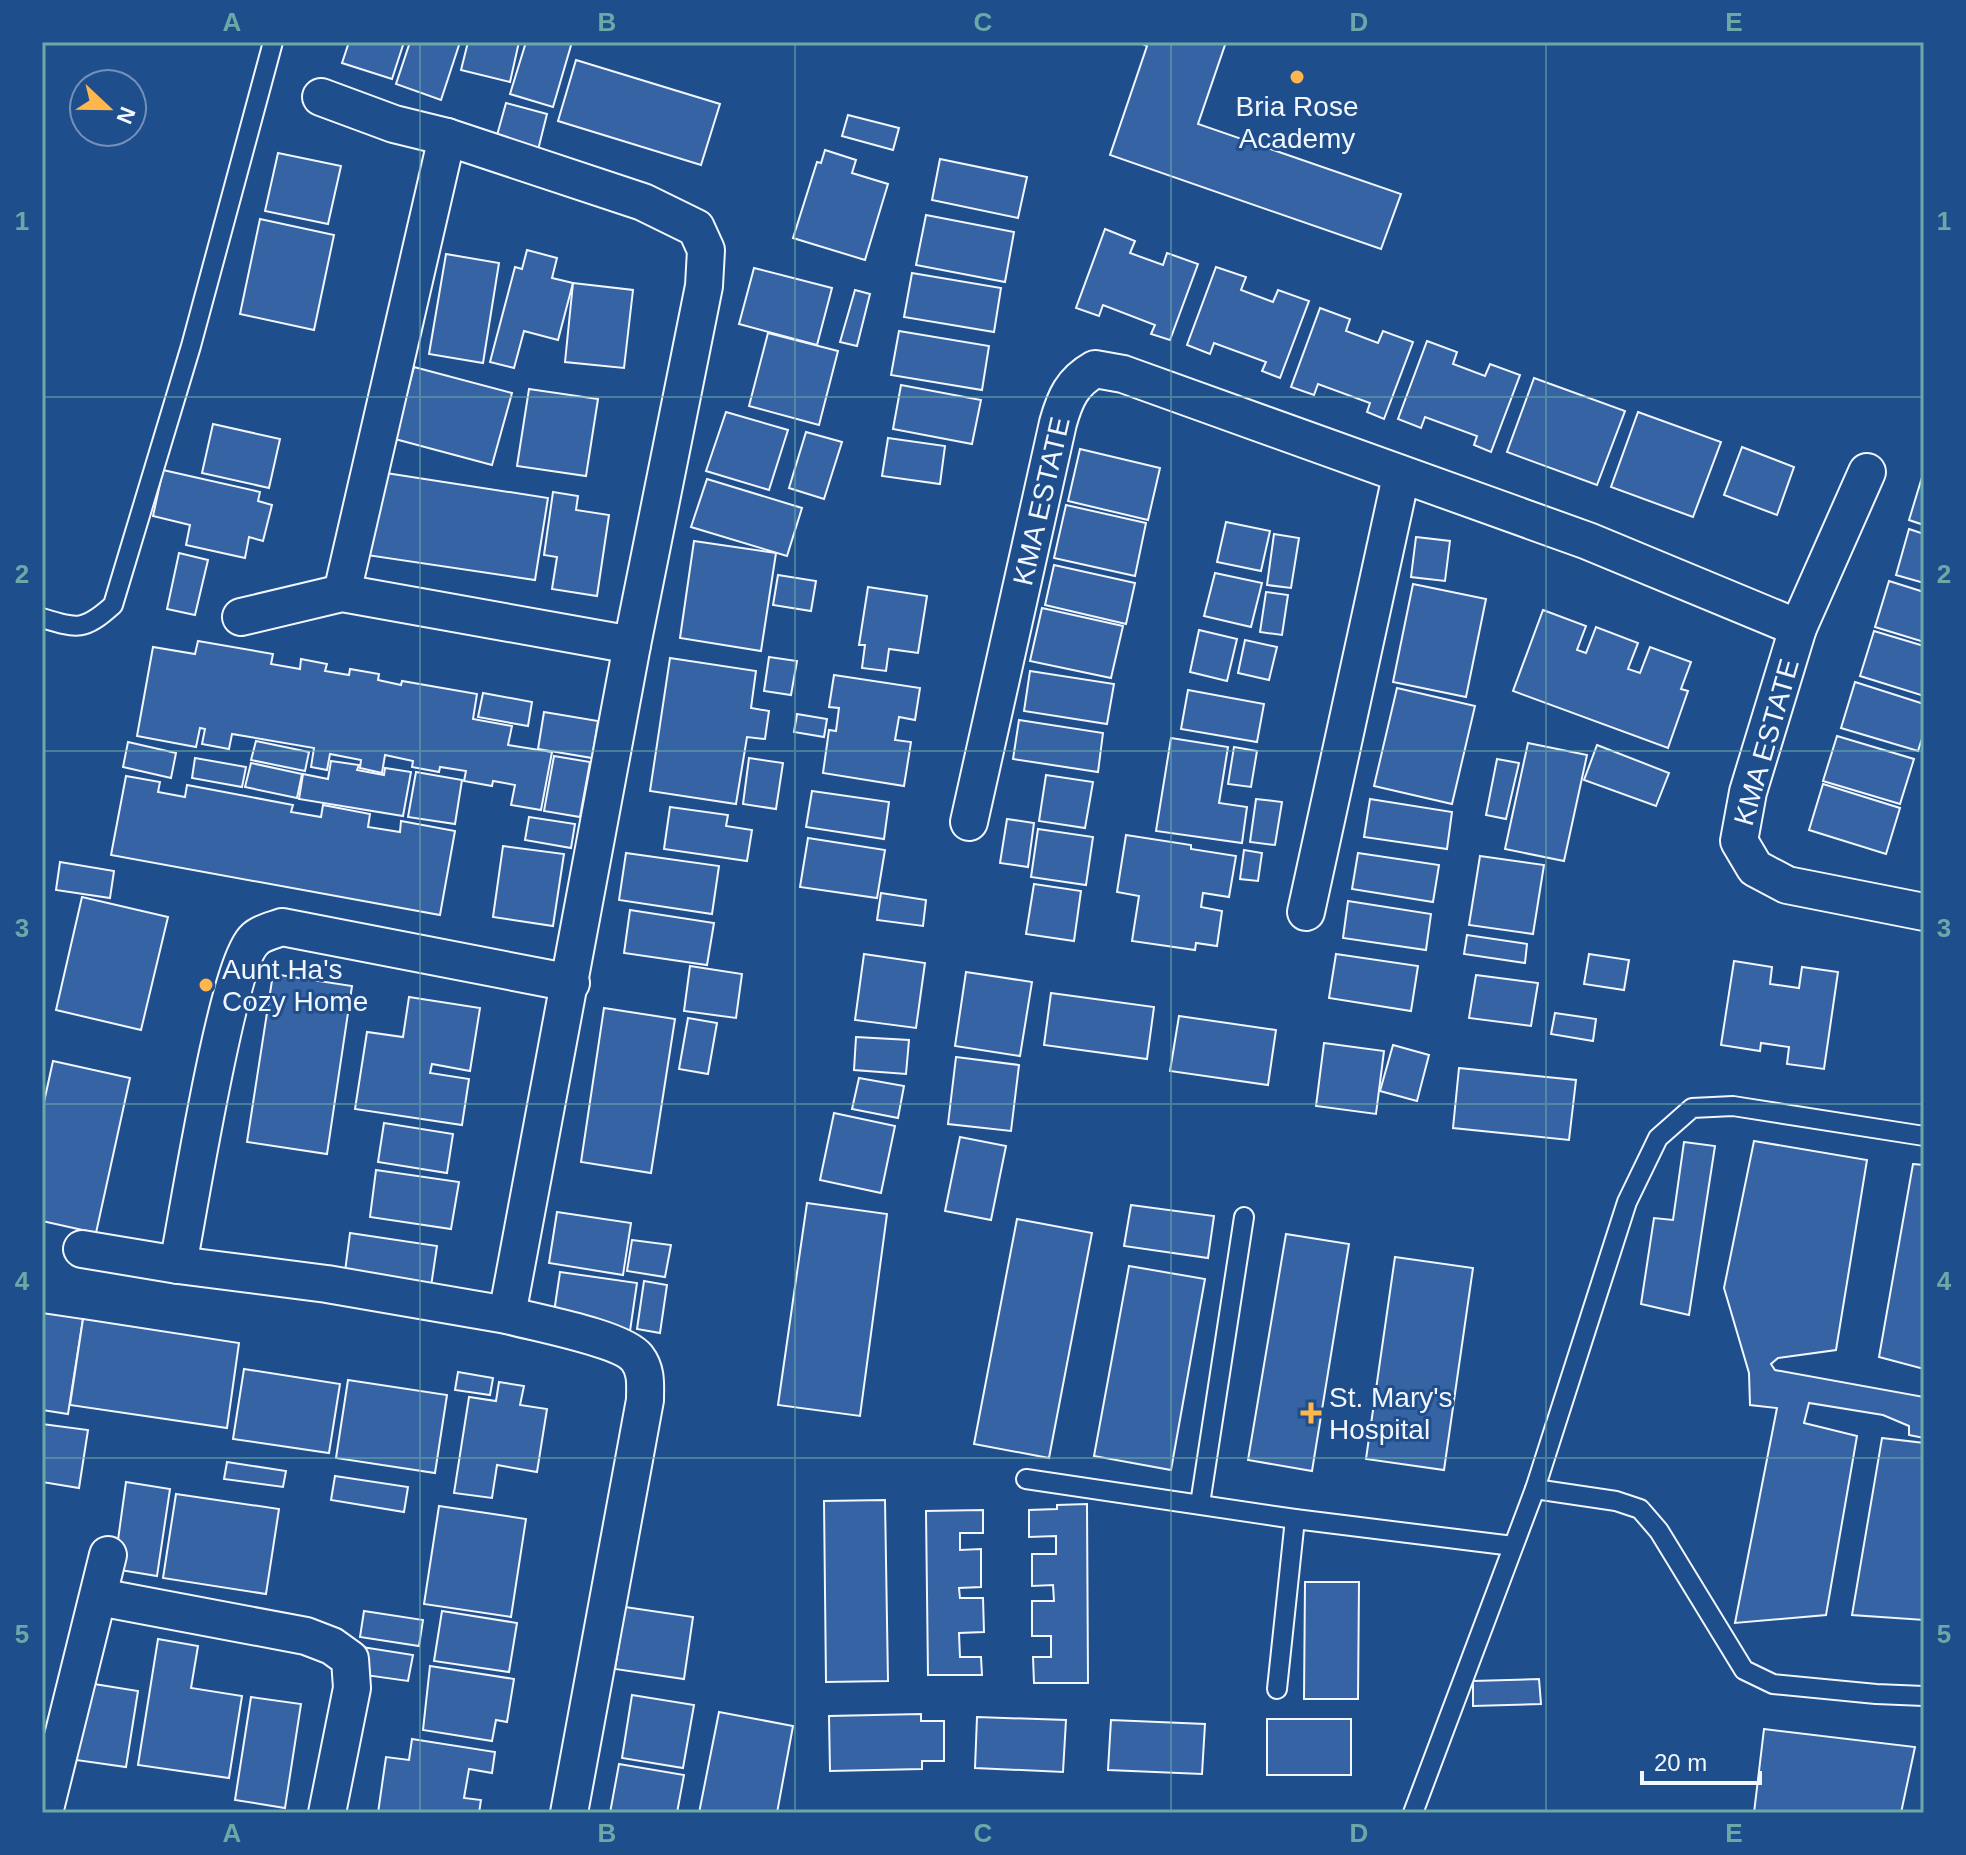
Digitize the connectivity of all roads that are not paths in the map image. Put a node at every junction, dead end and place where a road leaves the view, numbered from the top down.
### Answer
1 (273, 42) edge
2 (321, 97) dead end
3 (447, 137) junction
4 (1867, 472) dead end
5 (1401, 476) junction
6 (342, 593) junction
7 (241, 617) dead end
8 (42, 618) edge
9 (1798, 628) junction
10 (632, 645) junction
11 (969, 822) dead end
12 (1306, 912) dead end
13 (1924, 912) edge
14 (571, 983) junction
15 (1924, 1136) edge
16 (1244, 1217) dead end
17 (82, 1249) dead end
18 (178, 1265) junction
19 (507, 1315) junction
20 (1026, 1479) dead end
21 (1535, 1489) junction
22 (1200, 1504) junction
23 (1295, 1519) junction
24 (1513, 1546) junction
25 (108, 1555) dead end
26 (99, 1597) junction
27 (1277, 1689) dead end
28 (1924, 1696) edge
29 (44, 1813) edge
30 (327, 1813) edge
31 (569, 1813) edge
32 (1413, 1813) edge

1 - 8 lane
2 - 3 street
3 - 6 street
3 - 10 street
4 - 9 street, KMA ESTATE
5 - 9 street, KMA ESTATE
5 - 11 street, KMA ESTATE
5 - 12 street
6 - 7 street
6 - 10 street
9 - 13 street, KMA ESTATE
10 - 14 street
14 - 18 street
14 - 19 street
15 - 21 lane
16 - 22 lane
17 - 18 street
18 - 19 street
19 - 31 street
20 - 22 lane
21 - 24 lane
21 - 28 lane
22 - 23 lane
23 - 24 lane
23 - 27 lane
24 - 32 lane
25 - 26 street
26 - 29 street
26 - 30 street

